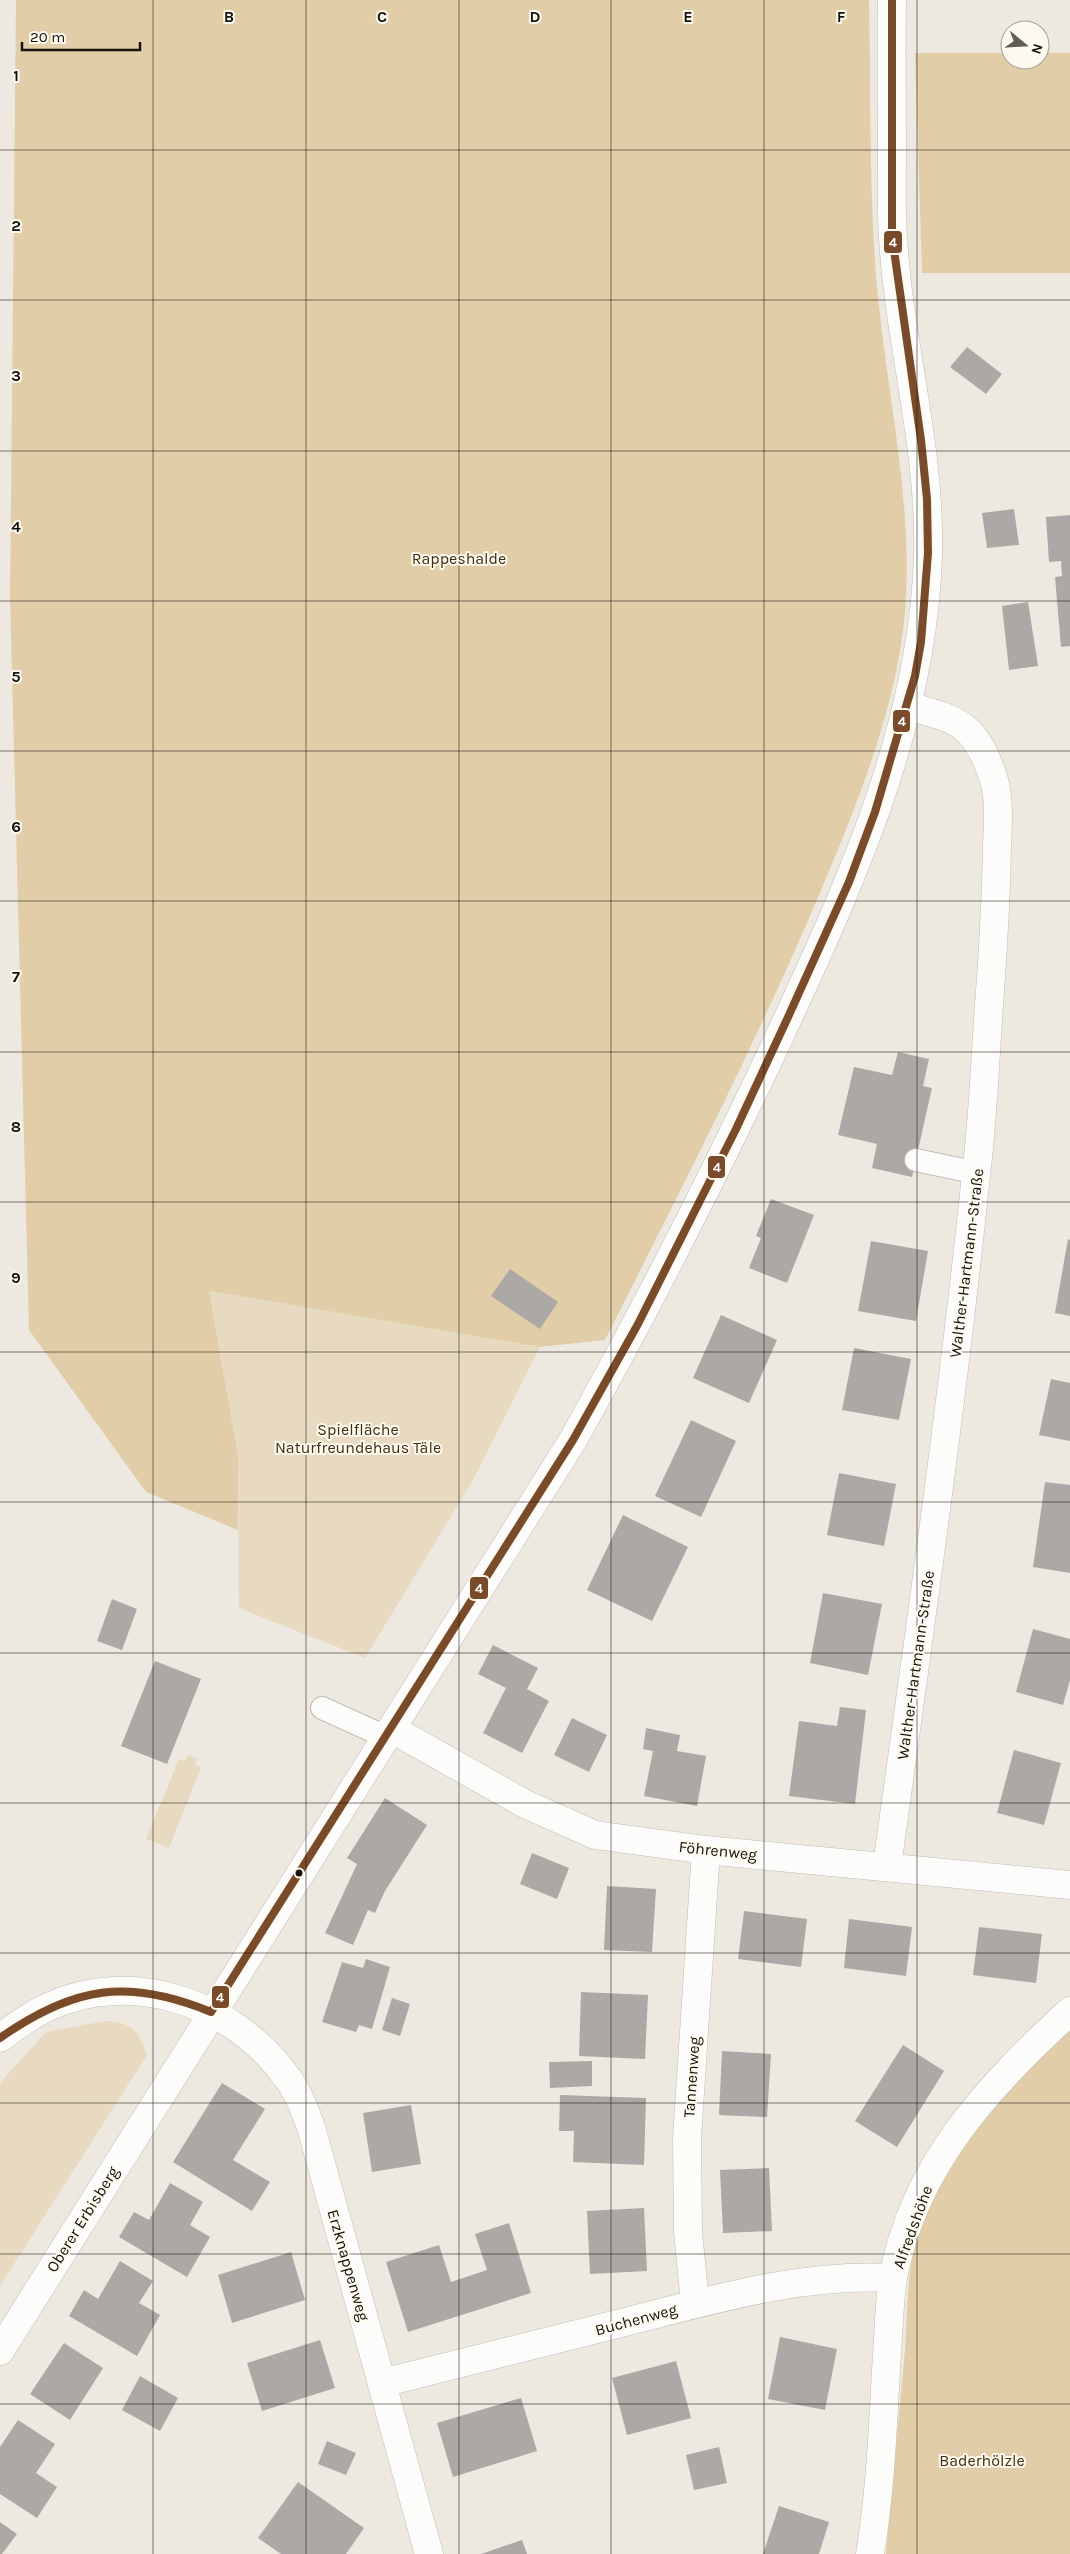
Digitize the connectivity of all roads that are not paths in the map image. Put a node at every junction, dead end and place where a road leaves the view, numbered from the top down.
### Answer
1 (892, 0) edge
2 (908, 706) junction
3 (916, 1160) dead end
4 (977, 1173) junction
5 (322, 1708) dead end
6 (389, 1733) junction
7 (706, 1850) junction
8 (887, 1866) junction
9 (1070, 1885) edge
10 (1070, 2011) edge
11 (211, 2012) junction
12 (0, 2038) edge
13 (894, 2278) junction
14 (695, 2303) junction
15 (0, 2350) edge
16 (382, 2383) junction
17 (430, 2554) edge
18 (870, 2554) edge

1 - 2 street, Oberer Erbisberg
2 - 4 street, Walther-Hartmann-Straße
2 - 6 street, Oberer Erbisberg
3 - 4 lane
4 - 8 street, Walther-Hartmann-Straße
5 - 6 lane
6 - 7 street, Föhrenweg
6 - 11 street, Oberer Erbisberg
7 - 8 street, Föhrenweg
7 - 14 street, Tannenweg
8 - 9 street, Föhrenweg
10 - 13 street, Alfredshöhe
11 - 12 street, Erzknappenweg
11 - 15 street, Oberer Erbisberg
11 - 16 street, Erzknappenweg
13 - 14 street, Buchenweg
13 - 18 street, Alfredshöhe
14 - 16 street, Buchenweg
16 - 17 street, Erzknappenweg

